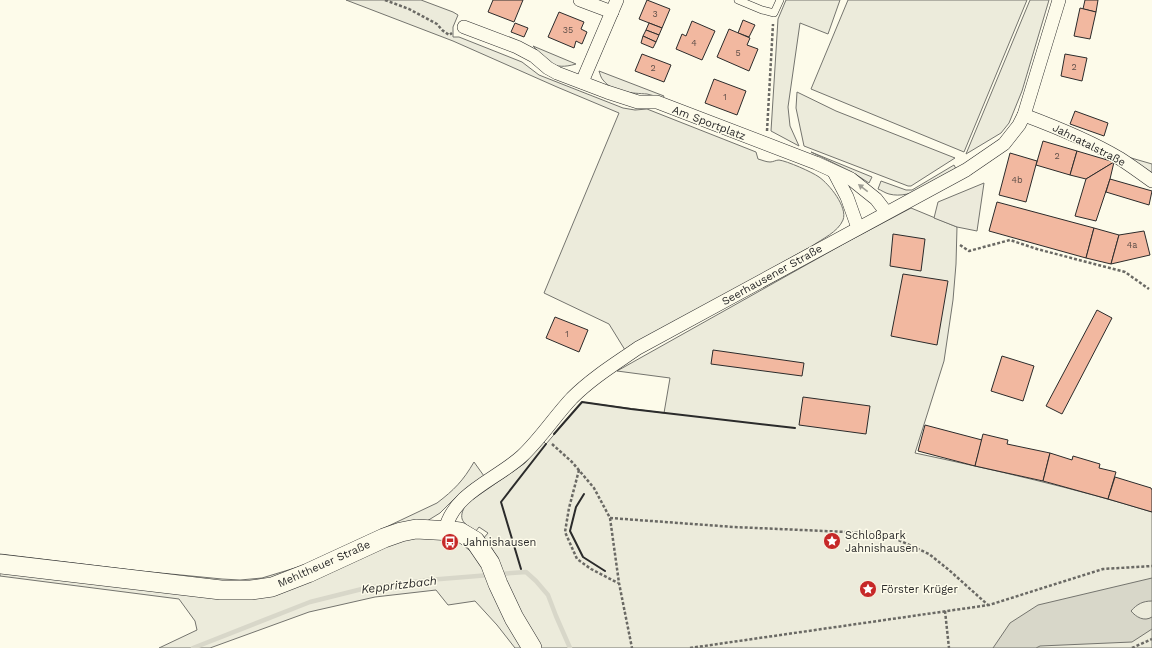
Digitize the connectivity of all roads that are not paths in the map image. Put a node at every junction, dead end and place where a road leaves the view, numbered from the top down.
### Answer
1 (580, 0) edge
2 (738, 0) edge
3 (780, 0) edge
4 (1059, 0) edge
5 (614, 6) edge
6 (464, 27) road end
7 (582, 82) junction
8 (1024, 115) junction
9 (834, 172) junction
10 (1152, 181) edge
11 (886, 212) junction
12 (858, 228) junction
13 (444, 530) junction
14 (0, 564) edge
15 (532, 648) edge

1 - 5 street
2 - 3 lane
4 - 8 street, Seerhausener Straße
5 - 7 street
6 - 7 street, Am Sportplatz
7 - 9 street, Am Sportplatz
8 - 10 street, Jahnatalstraße
8 - 11 street, Seerhausener Straße
11 -> 9 street, Am Sportplatz
9 - 12 street
11 - 12 street, Seerhausener Straße
12 - 13 street, Seerhausener Straße
13 - 14 street, Mehltheuer Straße
13 - 15 street, Mehltheuer Straße

